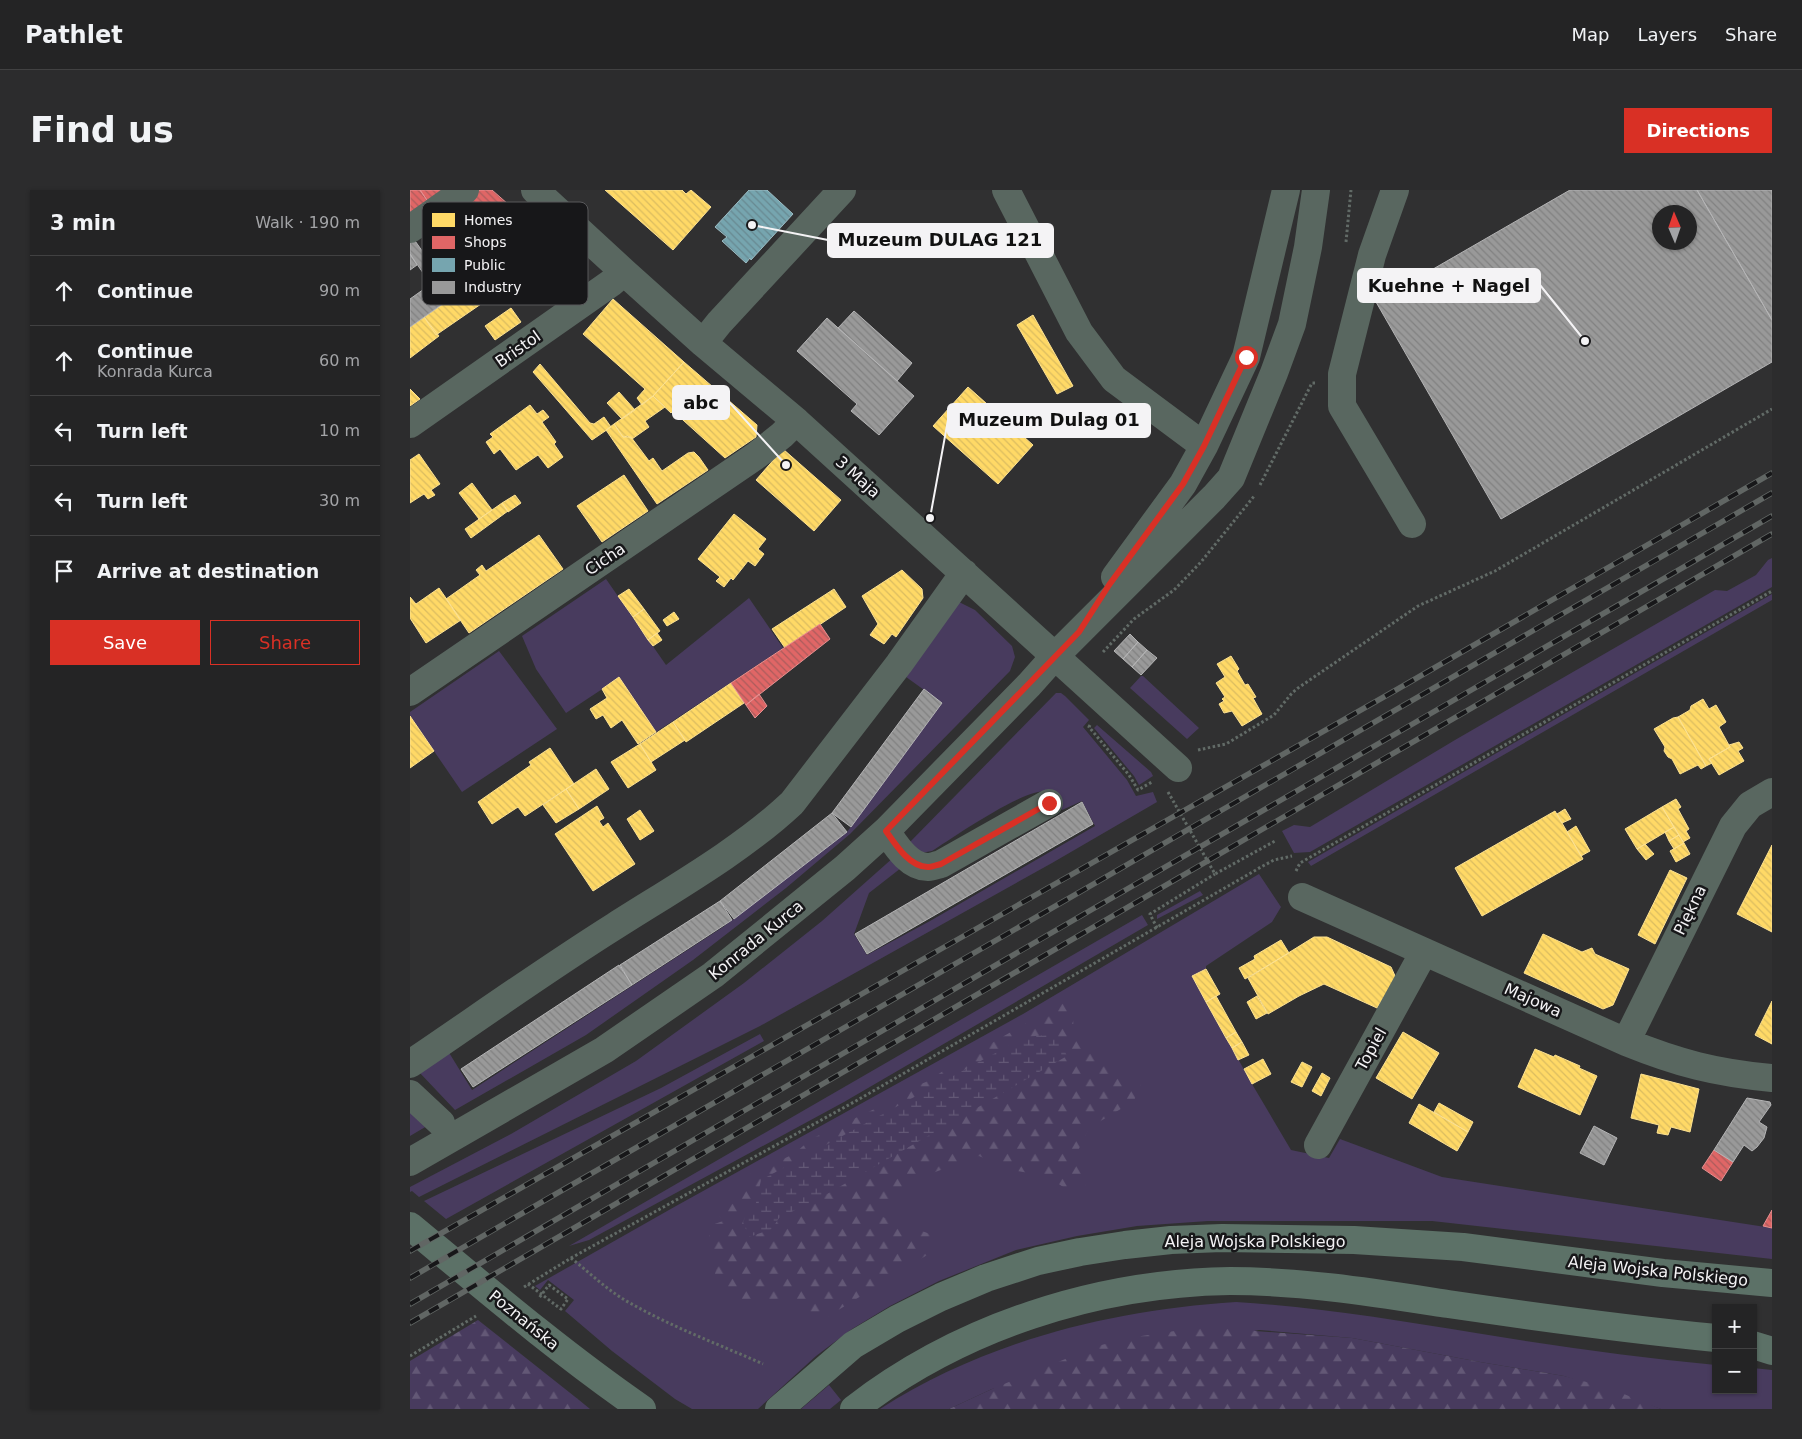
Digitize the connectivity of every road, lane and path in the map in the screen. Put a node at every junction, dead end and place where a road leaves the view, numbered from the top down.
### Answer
1 (465, 190) edge
2 (535, 190) edge
3 (842, 190) edge
4 (1006, 190) edge
5 (1286, 190) edge
6 (1316, 190) edge
7 (1326, 190) edge
8 (1395, 190) edge
9 (448, 202) edge
10 (548, 202) edge
11 (422, 220) edge
12 (410, 229) edge
13 (588, 239) edge
14 (624, 272) junction
15 (588, 300) edge
16 (580, 305) edge
17 (703, 343) junction
18 (1772, 409) edge
19 (796, 421) junction
20 (410, 424) edge
21 (1204, 446) junction
22 (1412, 524) dead end
23 (964, 573) junction
24 (1772, 591) edge
25 (1079, 632) junction
26 (1054, 656) junction
27 (410, 692) edge
28 (1093, 722) dead end
29 (1179, 768) junction
30 (1147, 785) dead end
31 (1772, 792) edge
32 (1049, 803) dead end
33 (886, 831) junction
34 (1275, 840) dead end
35 (1292, 856) dead end
36 (1300, 862) dead end
37 (1216, 874) junction
38 (1302, 897) dead end
39 (1157, 928) junction
40 (1424, 952) junction
41 (1626, 1042) junction
42 (410, 1064) edge
43 (1772, 1078) edge
44 (410, 1094) edge
45 (441, 1123) dead end
46 (1318, 1146) dead end
47 (410, 1162) edge
48 (410, 1226) edge
49 (571, 1258) junction
50 (528, 1284) junction
51 (1772, 1284) edge
52 (520, 1289) dead end
53 (537, 1301) dead end
54 (478, 1315) dead end
55 (1712, 1338) edge
56 (1757, 1341) edge
57 (1772, 1342) edge
58 (1757, 1346) edge
59 (1772, 1351) edge
60 (410, 1356) edge
61 (763, 1364) dead end
62 (642, 1409) edge
63 (779, 1409) edge
64 (854, 1409) edge

1 - 9 street
2 - 10 street, 3 Maja
3 - 17 street
4 - 21 street
5 - 21 street
6 - 25 street
7 - 25 street
8 - 22 street
11 - 12 street
13 - 14 street, 3 Maja
14 - 15 street, Bristol
14 - 17 street, 3 Maja
16 - 20 street, Bristol
17 - 19 street, 3 Maja
18 - 29 path
19 - 23 street, 3 Maja
19 - 27 street, Cicha
21 - 25 street
23 - 26 street, 3 Maja
23 - 42 street
24 - 36 path
25 - 26 street, Konrada Kurca
26 - 29 street, 3 Maja
26 - 33 street, Konrada Kurca
28 - 30 path
29 - 37 path
31 - 41 street, Piękna
32 - 33 street
33 - 47 street, Konrada Kurca
34 - 37 path
35 - 39 path
37 - 39 path
38 - 40 street, Majowa
39 - 49 path
40 - 41 street, Majowa
40 - 46 street, Topiel
41 - 43 street, Majowa
44 - 45 street
48 - 62 main road, Poznańska
49 - 50 path
49 - 61 path
50 - 52 path
50 - 53 path
51 - 63 main road, Aleja Wojska Polskiego
54 - 60 path
55 - 64 main road
56 - 57 main road
58 - 59 main road

